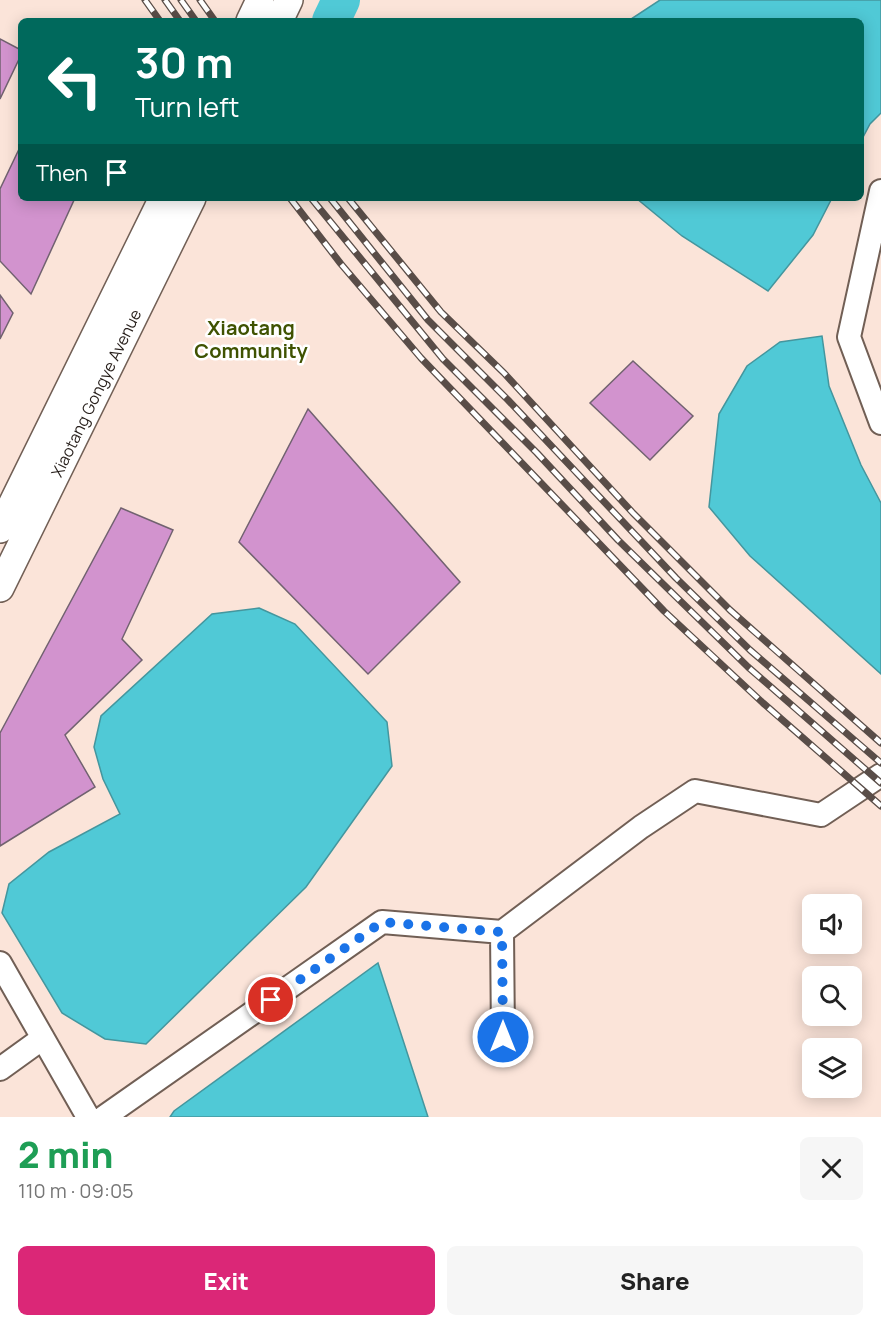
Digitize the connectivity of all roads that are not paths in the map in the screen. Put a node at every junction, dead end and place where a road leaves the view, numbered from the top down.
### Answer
1 (260, 0) edge
2 (289, 0) edge
3 (251, 18) edge
4 (280, 18) edge
5 (881, 192) edge
6 (162, 201) edge
7 (191, 201) edge
8 (881, 423) edge
9 (0, 529) edge
10 (0, 588) edge
11 (881, 776) edge
12 (502, 932) junction
13 (0, 963) edge
14 (503, 1037) dead end
15 (43, 1038) junction
16 (0, 1069) edge
17 (88, 1117) edge
18 (104, 1117) edge

1 - 3 main road
2 - 4 main road
5 - 8 street
6 - 9 main road, Xiaotang Gongye Avenue
7 - 10 main road, Xiaotang Gongye Avenue
11 - 12 street
12 - 14 street
12 - 18 street
13 - 15 street
15 - 16 street
15 - 17 street

